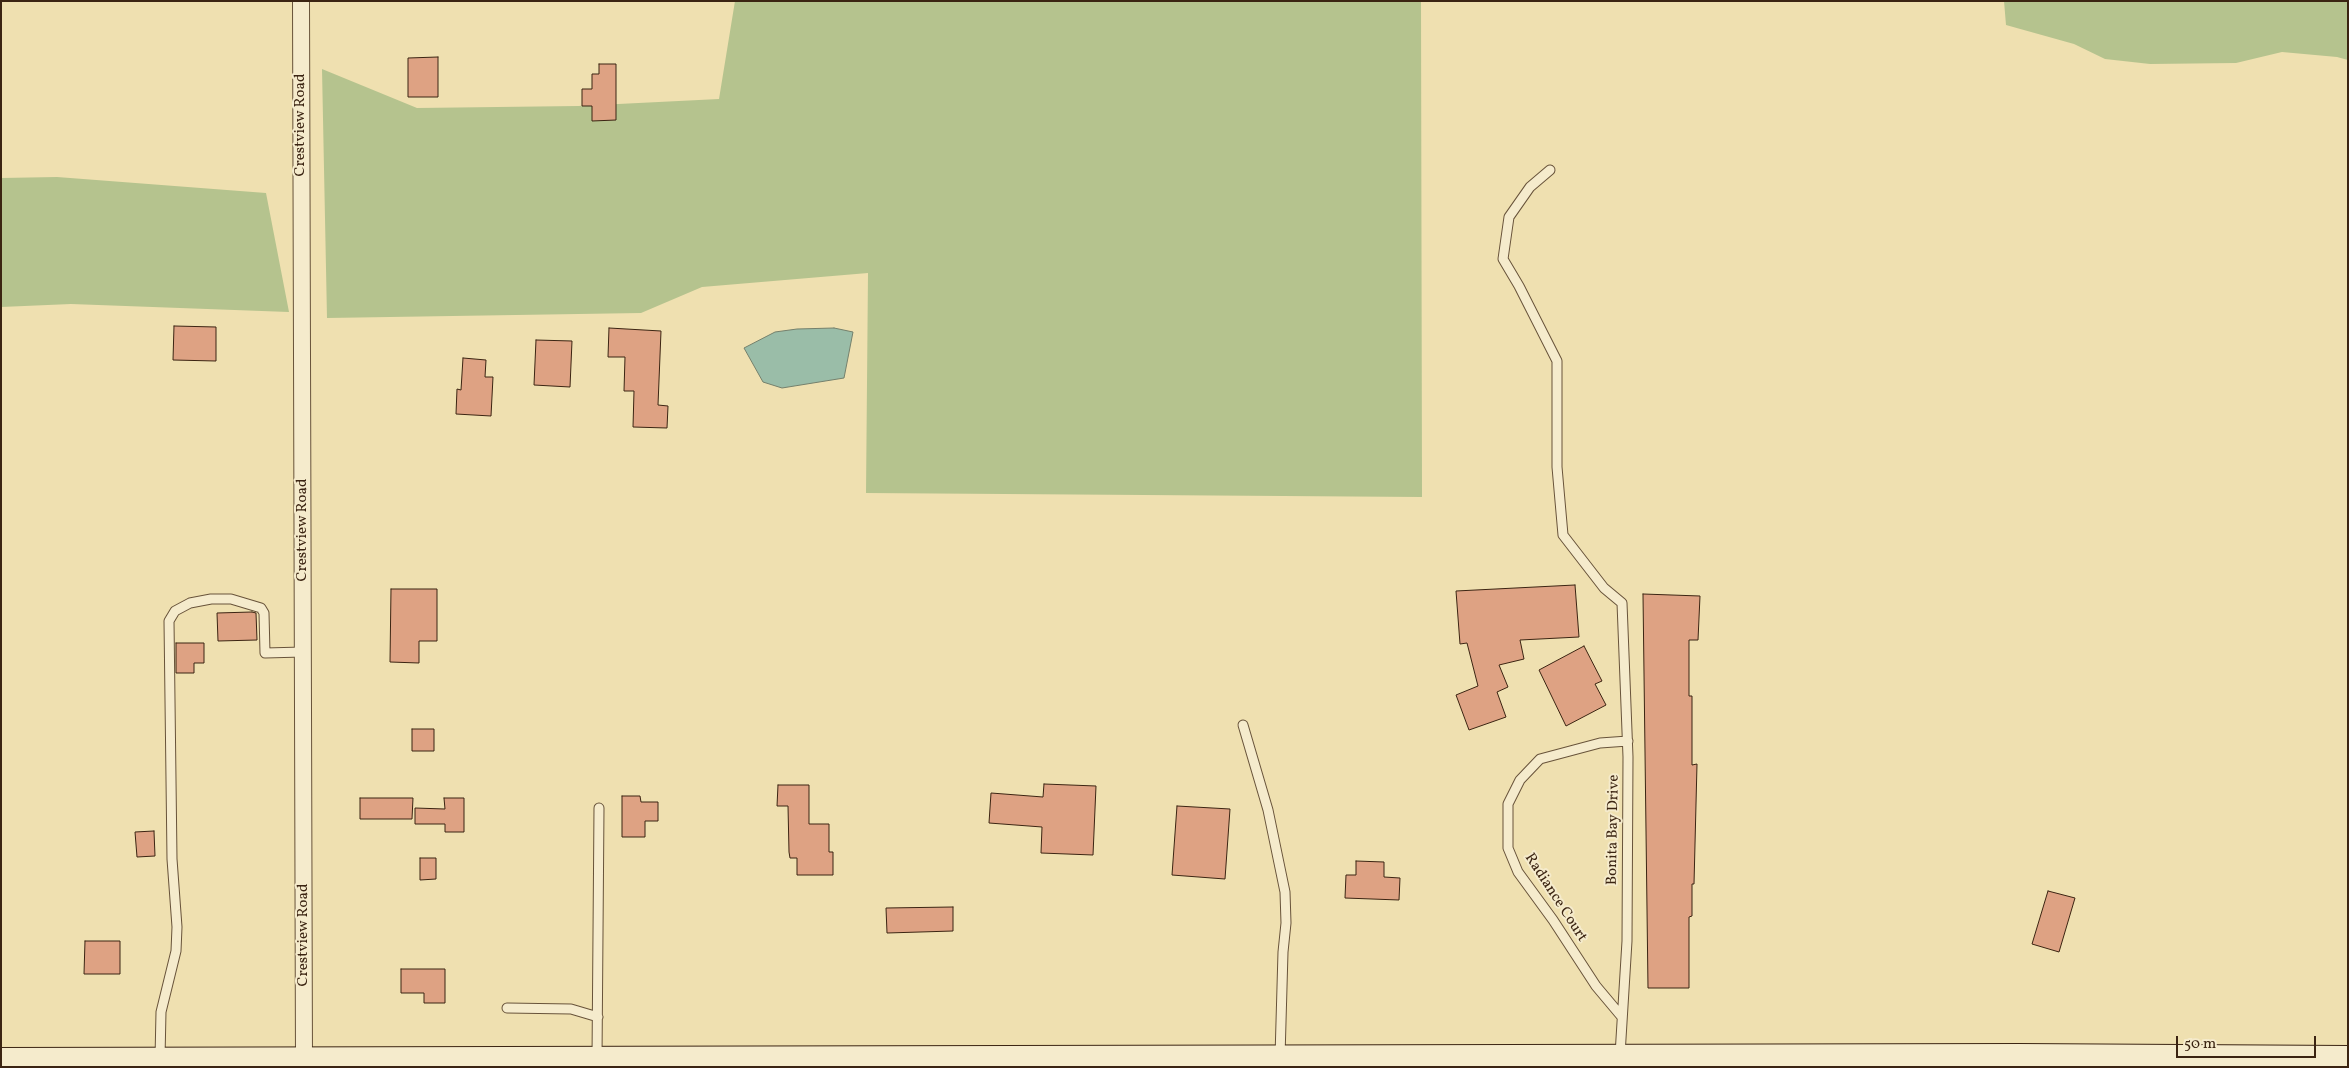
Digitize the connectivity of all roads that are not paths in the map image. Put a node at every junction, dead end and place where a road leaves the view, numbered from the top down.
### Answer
1 (301, 1) edge
2 (1550, 170) dead end
3 (303, 652) junction
4 (1243, 725) dead end
5 (1628, 741) junction
6 (599, 808) dead end
7 (507, 1008) dead end
8 (598, 1017) junction
9 (1622, 1017) junction
10 (160, 1058) junction
11 (598, 1058) junction
12 (1280, 1058) junction
13 (1620, 1058) junction
14 (2348, 1058) edge
15 (304, 1059) junction
16 (1, 1060) edge
17 (1422, 1062) edge
18 (1704, 1062) edge
19 (2019, 1062) edge
20 (2275, 1062) edge

1 - 3 street, Crestview Road
2 - 5 lane, Bonita Bay Drive
3 - 10 lane
3 - 15 street, Crestview Road
4 - 12 lane
5 - 9 lane, Bonita Bay Drive
5 - 9 lane, Radiance Court
6 - 8 lane
7 - 8 lane
8 - 11 lane
9 - 13 lane, Bonita Bay Drive
10 - 15 street
10 - 16 street
11 - 12 street
11 - 15 street
12 - 17 street
13 - 17 street
13 - 18 street
14 - 20 street
18 - 19 street
19 - 20 street

